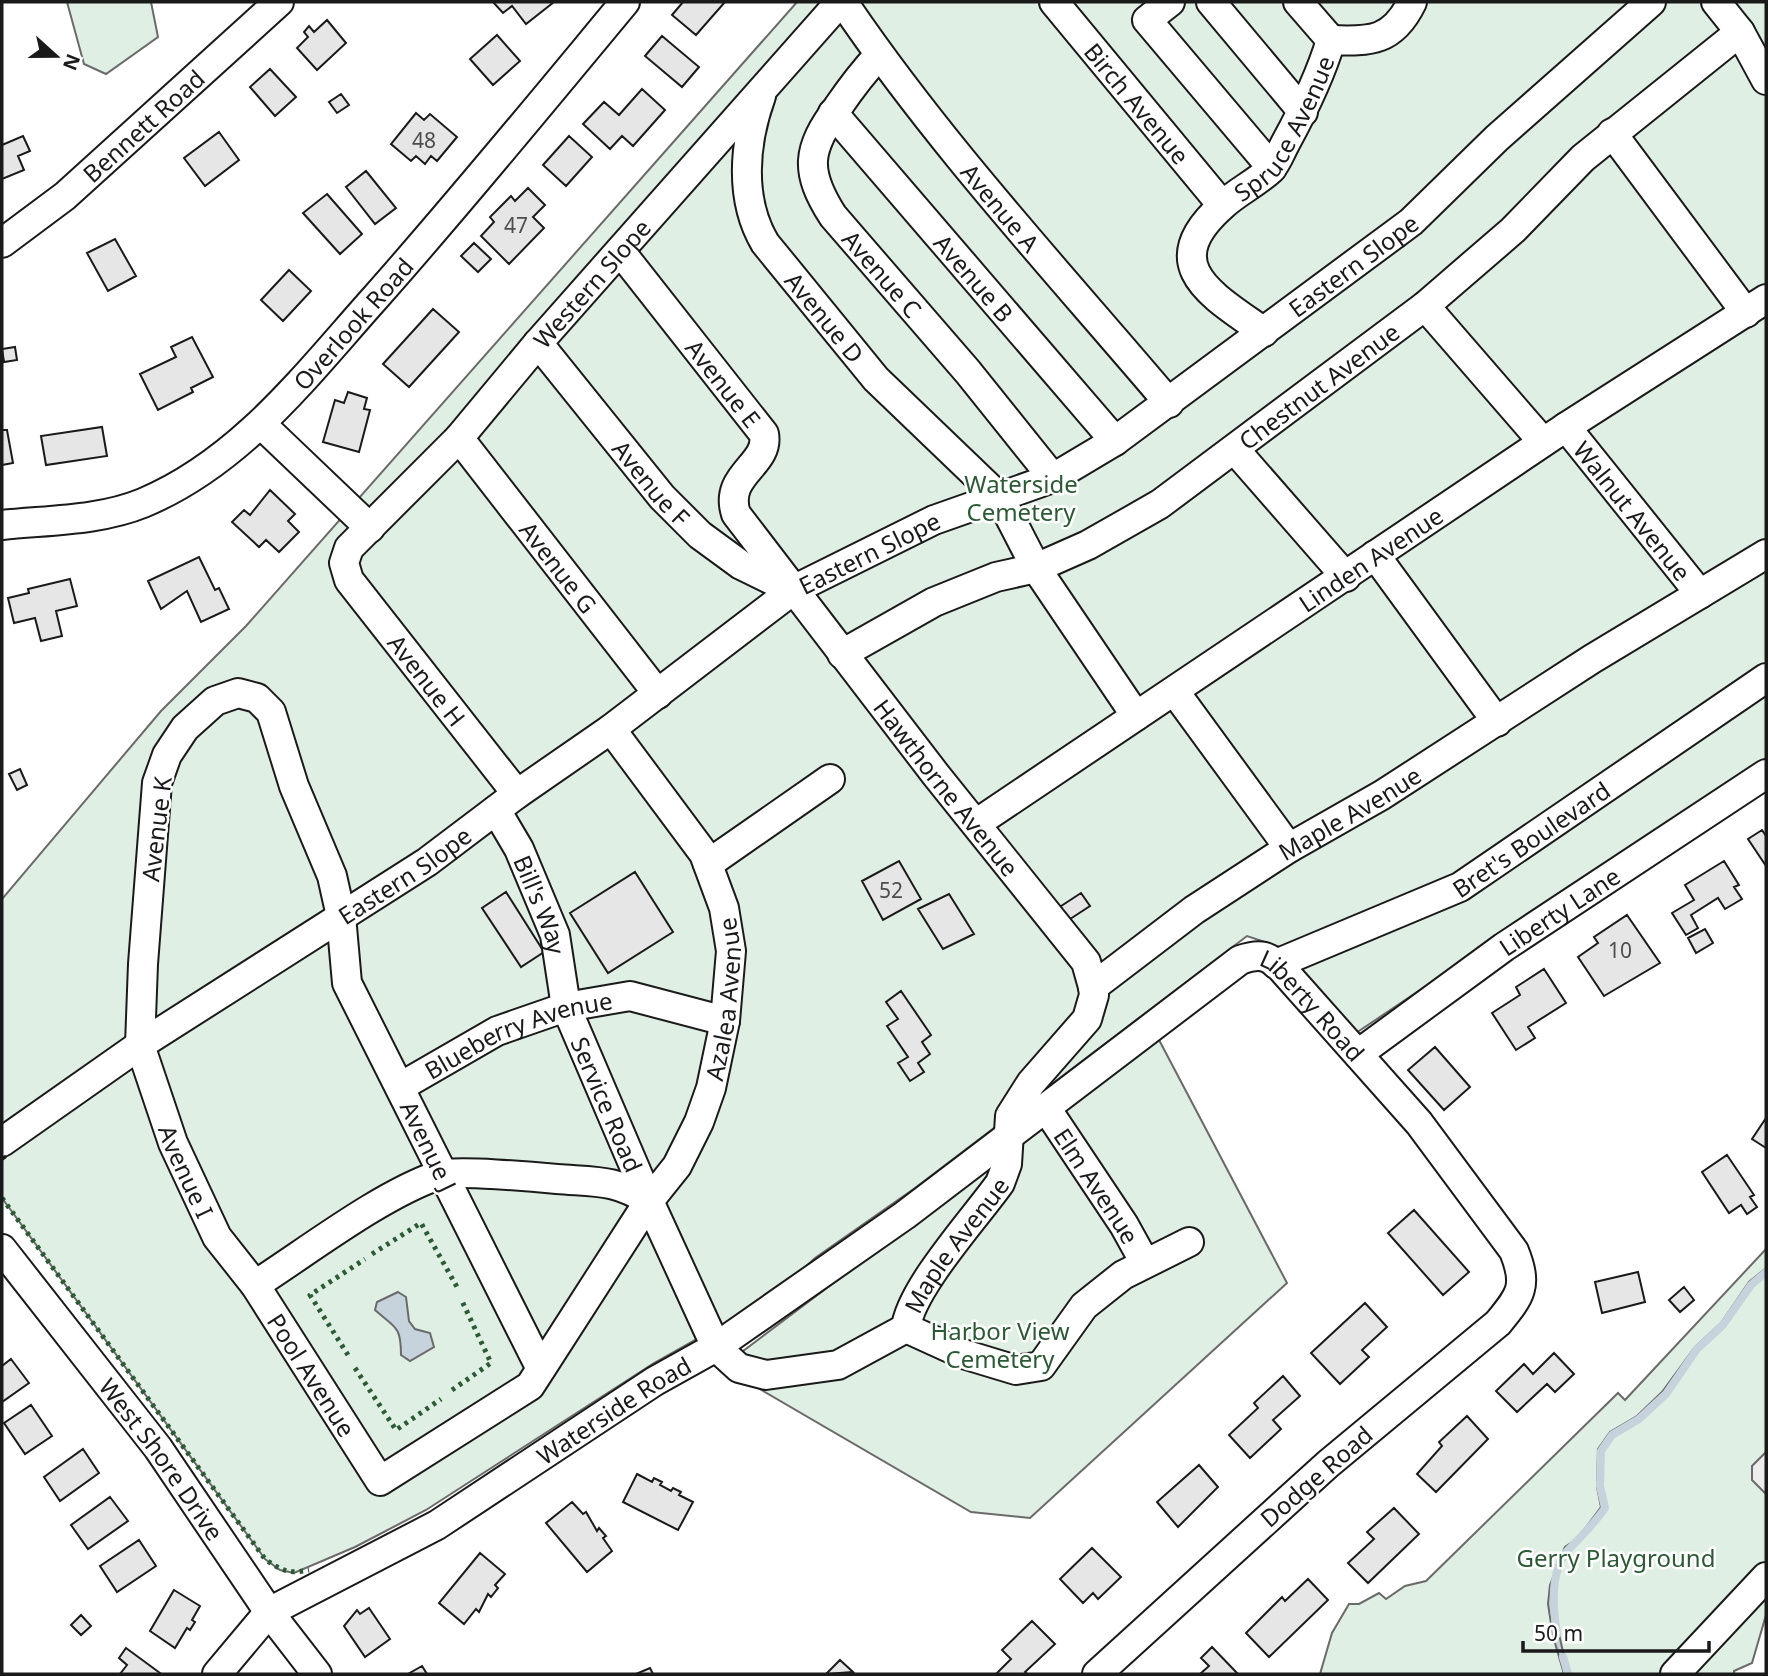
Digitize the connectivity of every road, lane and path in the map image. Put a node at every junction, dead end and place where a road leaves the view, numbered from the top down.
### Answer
1 (279, 2) edge
2 (841, 2) edge
3 (1054, 2) edge
4 (1170, 2) edge
5 (1211, 2) edge
6 (1298, 2) edge
7 (1412, 2) edge
8 (1651, 2) edge
9 (1716, 2) edge
10 (622, 3) edge
11 (1740, 32) junction
12 (1331, 40) junction
13 (879, 55) junction
14 (1766, 80) edge
15 (763, 90) junction
16 (1303, 112) junction
17 (833, 113) junction
18 (1612, 133) junction
19 (1272, 168) junction
20 (1222, 205) junction
21 (2, 243) edge
22 (620, 251) junction
23 (1425, 306) junction
24 (1756, 306) edge
25 (1264, 332) junction
26 (538, 343) junction
27 (1169, 403) junction
28 (261, 424) junction
29 (1554, 435) junction
30 (459, 438) junction
31 (1115, 441) junction
32 (1236, 451) junction
33 (1053, 478) junction
34 (1000, 498) junction
35 (2, 525) edge
36 (370, 528) junction
37 (1766, 554) edge
38 (1375, 555) junction
39 (344, 563) joint
40 (1036, 568) junction
41 (1346, 577) junction
42 (793, 590) junction
43 (1700, 594) junction
44 (842, 654) junction
45 (1766, 678) edge
46 (1175, 692) junction
47 (658, 694) junction
48 (1136, 716) junction
49 (1497, 722) junction
50 (611, 729) junction
51 (1766, 774) edge
52 (830, 779) dead end
53 (507, 802) junction
54 (977, 822) junction
55 (1289, 848) junction
56 (708, 864) junction
57 (341, 916) junction
58 (1276, 964) junction
59 (1093, 987) junction
60 (566, 1007) junction
61 (725, 1020) junction
62 (140, 1045) junction
63 (1358, 1054) junction
64 (400, 1087) junction
65 (1046, 1108) junction
66 (2, 1142) edge
67 (1008, 1150) junction
68 (442, 1174) junction
69 (649, 1201) junction
70 (1189, 1242) dead end
71 (2, 1249) edge
72 (1145, 1263) junction
73 (1523, 1273) joint
74 (255, 1285) junction
75 (906, 1328) junction
76 (716, 1347) junction
77 (541, 1369) junction
78 (1766, 1577) edge
79 (269, 1612) junction
80 (217, 1674) edge
81 (317, 1674) edge
82 (1097, 1674) edge
83 (1675, 1674) edge

1 - 21 street, Bennett Road
2 - 13 street, Avenue A
2 - 15 street, Western Slope
3 - 20 street, Birch Avenue
4 - 19 street
5 - 16 street
6 - 12 street
7 - 12 street
8 - 25 street, Eastern Slope
9 - 11 street
10 - 28 street, Overlook Road
11 - 14 street
11 - 18 street, Chestnut Avenue
12 - 16 street, Spruce Avenue
13 - 17 street, Avenue C
13 - 27 street, Avenue A
15 - 22 street, Western Slope
15 - 34 street, Avenue D
16 - 19 street, Spruce Avenue
17 - 31 street, Avenue B
17 - 33 street, Avenue C
18 - 23 street, Chestnut Avenue
18 - 24 street
19 - 20 street, Spruce Avenue
20 - 25 street, Spruce Avenue
22 - 26 street, Western Slope
22 - 42 street, Avenue E
23 - 29 street, Walnut Avenue
23 - 32 street, Chestnut Avenue
24 - 29 street, Linden Avenue
25 - 27 street, Eastern Slope
26 - 30 street, Western Slope
26 - 42 street, Avenue F
27 - 31 street, Eastern Slope
28 - 35 street, Overlook Road
28 - 36 street
29 - 38 street, Linden Avenue
29 - 43 street, Walnut Avenue
30 - 36 street, Western Slope
30 - 47 street, Avenue G
31 - 33 street, Eastern Slope
32 - 40 street, Chestnut Avenue
32 - 41 street
33 - 34 street, Eastern Slope
34 - 40 street, Avenue D
34 - 42 street, Eastern Slope
36 - 39 street, Western Slope
37 - 43 street, Maple Avenue
38 - 41 street, Linden Avenue
38 - 49 street
39 - 53 street, Avenue H
40 - 44 street, Chestnut Avenue
40 - 48 street, Avenue D
41 - 46 street, Linden Avenue
42 - 44 street, Hawthorne Avenue
42 - 47 street, Eastern Slope
43 - 49 street, Maple Avenue
44 - 54 street, Hawthorne Avenue
45 - 58 street, Bret's Boulevard
46 - 48 street, Linden Avenue
46 - 55 street
47 - 50 street, Eastern Slope
48 - 54 street, Linden Avenue
49 - 55 street, Maple Avenue
50 - 53 street, Eastern Slope
50 - 56 street, Azalea Avenue
51 - 63 street, Liberty Lane
52 - 56 street
53 - 57 street, Eastern Slope
53 - 60 street, Bill's Way
54 - 59 street, Hawthorne Avenue
55 - 59 street, Maple Avenue
56 - 61 street, Azalea Avenue
57 - 62 street, Eastern Slope
57 - 62 street, Avenue K
57 - 64 street, Avenue J
58 - 63 street, Liberty Road
58 - 65 street, Liberty Road
59 - 67 street, Maple Avenue
60 - 61 street, Blueberry Avenue
60 - 64 street, Blueberry Avenue
60 - 69 street, Service Road
61 - 69 street, Azalea Avenue
62 - 66 street
62 - 74 street, Avenue I
63 - 73 street, Liberty Road
64 - 68 street, Avenue J
65 - 67 street, Liberty Road
65 - 72 street, Elm Avenue
67 - 75 street, Maple Avenue
67 - 76 street, Waterside Road
68 - 69 street
68 - 74 street, Pool Avenue
68 - 77 street, Avenue J
69 - 76 street, Service Road
69 - 77 street, Azalea Avenue
70 - 72 street
71 - 79 street, West Shore Drive
72 - 75 street
73 - 82 street, Dodge Road
74 - 77 street, Pool Avenue
75 - 76 street
76 - 79 street, Waterside Road
78 - 83 street
79 - 80 street, Waterside Road
79 - 81 street, West Shore Drive

